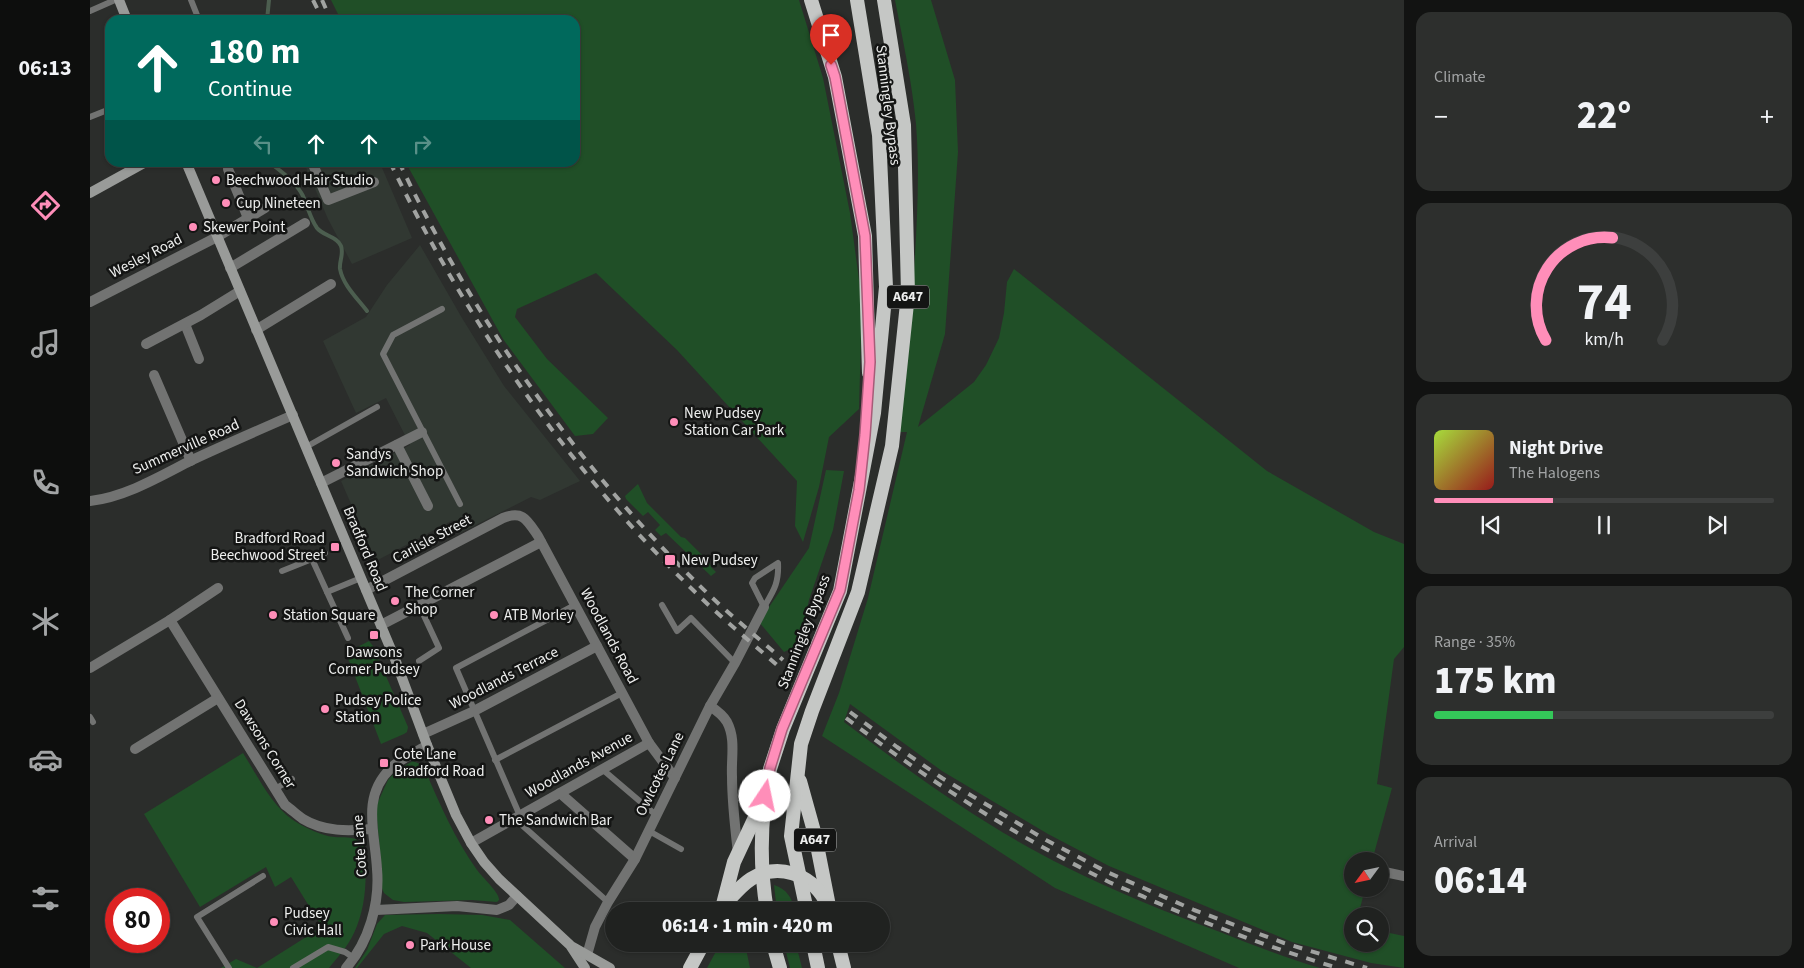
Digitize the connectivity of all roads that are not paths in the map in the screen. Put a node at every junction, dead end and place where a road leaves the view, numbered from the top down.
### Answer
1 (115, 0) edge
2 (119, 0) edge
3 (191, 0) edge
4 (811, 0) edge
5 (857, 0) edge
6 (884, 0) edge
7 (90, 11) edge
8 (125, 15) edge
9 (197, 15) edge
10 (105, 111) edge
11 (90, 117) edge
12 (137, 167) edge
13 (188, 167) edge
14 (314, 167) edge
15 (228, 169) dead end
16 (374, 182) dead end
17 (90, 193) edge
18 (265, 208) dead end
19 (248, 218) junction
20 (305, 223) dead end
21 (217, 237) junction
22 (230, 268) junction
23 (332, 284) dead end
24 (240, 291) junction
25 (90, 302) edge
26 (442, 309) dead end
27 (185, 324) junction
28 (256, 330) junction
29 (146, 344) dead end
30 (199, 359) dead end
31 (154, 375) dead end
32 (377, 407) dead end
33 (293, 415) junction
34 (422, 432) junction
35 (397, 444) junction
36 (306, 447) junction
37 (191, 461) junction
38 (321, 483) junction
39 (859, 490) junction
40 (90, 501) edge
41 (460, 504) dead end
42 (428, 506) dead end
43 (513, 514) joint
44 (541, 542) junction
45 (325, 553) dead end
46 (312, 558) junction
47 (282, 571) dead end
48 (361, 578) junction
49 (218, 588) dead end
50 (366, 590) junction
51 (327, 592) junction
52 (419, 605) junction
53 (576, 605) junction
54 (662, 605) dead end
55 (764, 607) junction
56 (170, 620) junction
57 (380, 625) junction
58 (348, 638) dead end
59 (597, 646) junction
60 (738, 658) junction
61 (419, 661) dead end
62 (90, 668) edge
63 (622, 693) junction
64 (218, 698) junction
65 (710, 706) junction
66 (474, 711) junction
67 (423, 734) junction
68 (649, 743) junction
69 (427, 745) junction
70 (135, 749) dead end
71 (495, 760) junction
72 (602, 769) junction
73 (798, 772) junction
74 (675, 778) junction
75 (292, 779) dead end
76 (275, 789) junction
77 (560, 793) junction
78 (765, 796) junction
79 (656, 815) junction
80 (517, 817) junction
81 (372, 829) junction
82 (648, 831) junction
83 (471, 843) junction
84 (681, 850) dead end
85 (738, 853) junction
86 (635, 859) junction
87 (1389, 873) edge
88 (762, 874) junction
89 (263, 876) dead end
90 (800, 876) junction
91 (1404, 876) edge
92 (517, 896) junction
93 (608, 902) joint
94 (723, 902) edge
95 (728, 902) edge
96 (767, 902) edge
97 (805, 902) edge
98 (826, 902) edge
99 (828, 902) edge
100 (605, 908) edge
101 (376, 910) junction
102 (570, 945) junction
103 (699, 952) edge
104 (775, 952) edge
105 (815, 952) edge
106 (840, 952) edge
107 (587, 955) junction
108 (354, 958) junction
109 (229, 968) edge
110 (293, 968) edge
111 (346, 968) edge
112 (585, 968) edge
113 (610, 968) edge
114 (690, 968) edge
115 (780, 968) edge
116 (818, 968) edge
117 (844, 968) edge

1 - 7 lane
2 - 8 main road
3 - 9 lane
4 - 39 highway
5 - 39 highway, Stanningley Bypass / A647
6 - 73 highway, Stanningley Bypass / A647
10 - 11 lane
12 - 17 main road
13 - 21 main road, Bradford Road
14 - 16 street
15 - 19 street
18 - 19 street, Wesley Road
19 - 21 street, Wesley Road
20 - 22 street
21 - 22 main road, Bradford Road
21 - 25 street, Wesley Road
22 - 24 main road, Bradford Road
23 - 28 street
24 - 27 street
24 - 28 main road, Bradford Road
26 - 34 lane
27 - 29 street
27 - 30 street
28 - 33 main road, Bradford Road
31 - 37 street
32 - 36 lane
33 - 36 main road, Bradford Road
33 - 37 street, Summerville Road
34 - 35 street
34 - 41 lane
35 - 38 street
35 - 42 street
36 - 38 main road, Bradford Road
37 - 40 street, Summerville Road
38 - 48 main road, Bradford Road
39 - 78 highway, Stanningley Bypass / A647
43 - 44 street, Woodlands Road
43 - 50 street, Carlisle Street
44 - 52 street
44 - 53 street, Woodlands Road
45 - 46 lane
46 - 47 lane
46 - 51 lane
48 - 50 main road, Bradford Road
48 - 51 lane
49 - 56 street
50 - 57 main road, Bradford Road
51 - 58 lane
52 - 57 street
52 - 61 lane
53 - 59 street, Woodlands Road
53 - 66 lane
54 - 60 lane
55 - 55 lane
55 - 60 street, Owlcotes Lane
56 - 62 street
56 - 64 street, Dawsons Corner
57 - 67 main road, Bradford Road
59 - 63 street, Woodlands Road
59 - 66 street, Woodlands Terrace
60 - 65 street, Owlcotes Lane
63 - 68 street, Woodlands Road
63 - 71 lane
64 - 70 street
64 - 76 street, Dawsons Corner
65 - 74 street, Owlcotes Lane
65 - 85 street
66 - 67 street, Woodlands Terrace
66 - 71 lane
67 - 69 main road, Bradford Road
68 - 72 street, Woodlands Avenue
68 - 74 street, Woodlands Road
69 - 81 street, Cote Lane
69 - 83 main road, Bradford Road
71 - 80 lane
72 - 77 street, Woodlands Avenue
72 - 79 lane
73 - 90 highway, Stanningley Bypass
73 - 99 highway, A647
74 - 79 street, Owlcotes Lane
75 - 76 lane
76 - 81 street, Dawsons Corner
77 - 80 street, Woodlands Avenue
77 - 86 street
78 - 85 highway, Stanningley Bypass / A647
78 - 88 highway, A647
79 - 82 street, Owlcotes Lane
80 - 83 street, Woodlands Avenue
80 - 93 lane
81 - 101 street, Cote Lane
82 - 84 lane
82 - 86 street, Owlcotes Lane
83 - 92 main road, Bradford Road
85 - 94 highway, Stanningley Bypass / A647
86 - 93 street, Owlcotes Lane
87 - 91 street
88 - 90 highway
88 - 95 highway
88 - 96 highway, A647
89 - 109 lane
90 - 97 highway, Stanningley Bypass
90 - 98 highway
92 - 101 street
92 - 102 main road, Bradford Road
100 - 107 street, Owlcotes Lane
101 - 108 street, Cote Lane
102 - 107 main road, Bradford Road
102 - 112 main road, Bradford Road
103 - 114 highway
104 - 115 highway
105 - 116 highway
106 - 117 highway
107 - 113 main road, Bradford Road
108 - 110 lane
108 - 111 street, Cote Lane

